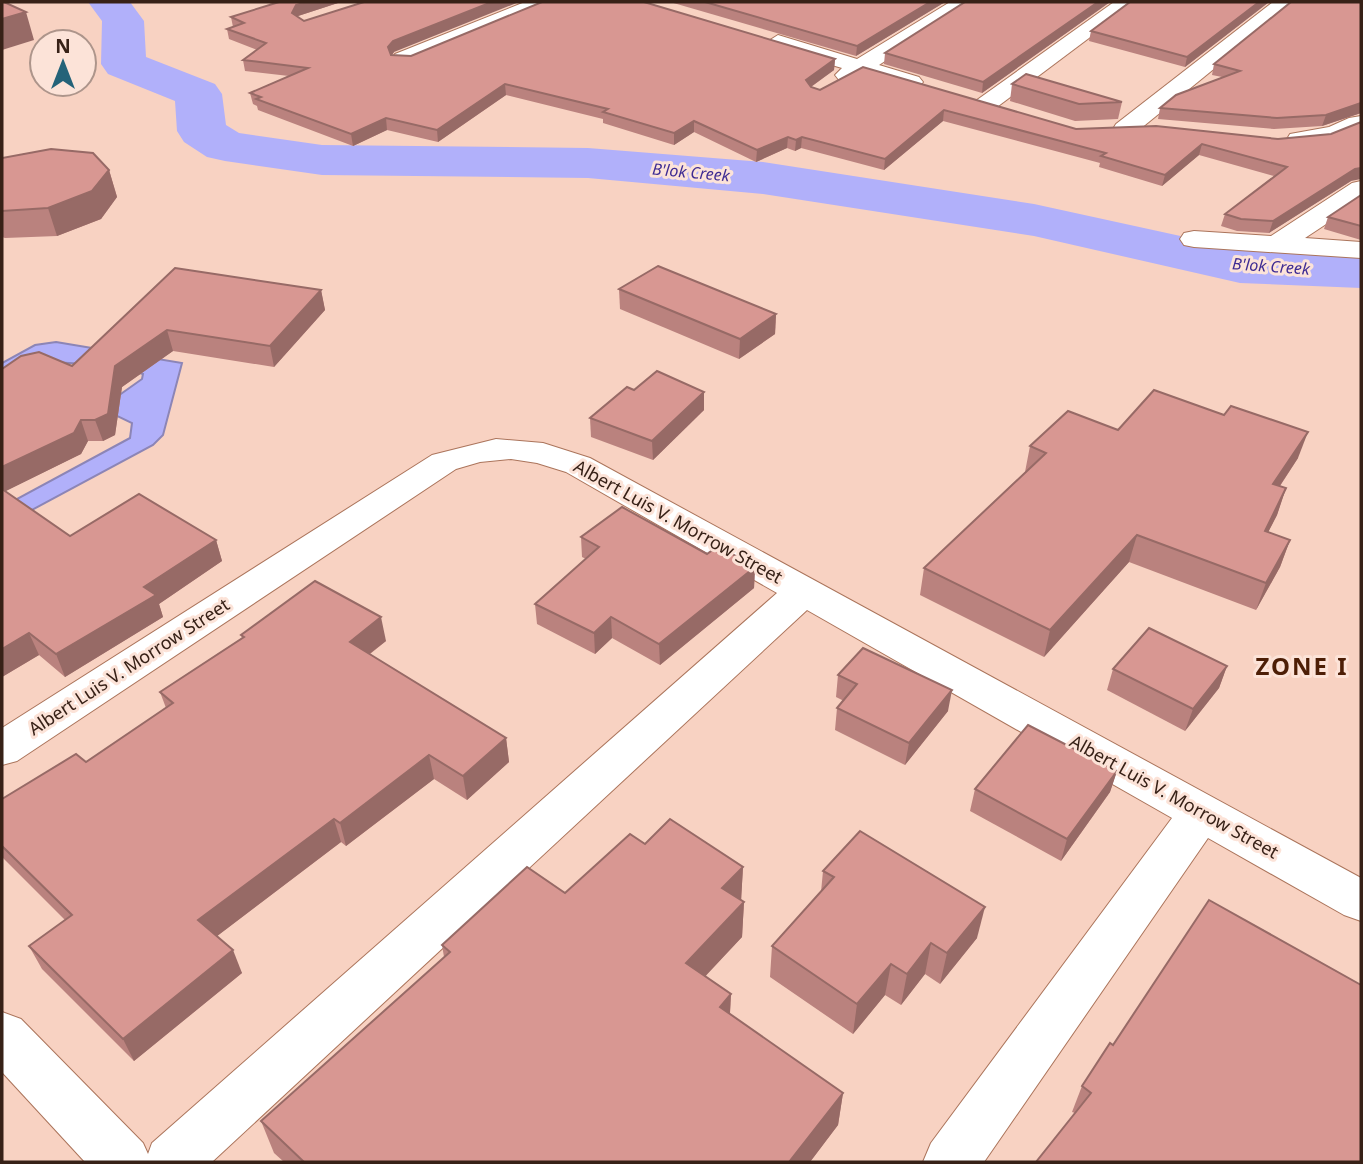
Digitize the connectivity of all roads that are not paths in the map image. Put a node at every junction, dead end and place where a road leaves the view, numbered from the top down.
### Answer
1 (543, 2) edge
2 (964, 2) edge
3 (1127, 2) edge
4 (1286, 2) edge
5 (757, 36) edge
6 (403, 59) edge
7 (860, 67) junction
8 (830, 85) edge
9 (935, 90) edge
10 (960, 97) edge
11 (985, 105) junction
12 (1010, 113) edge
13 (1358, 123) edge
14 (1163, 129) edge
15 (1274, 140) edge
16 (1361, 189) edge
17 (1194, 239) dead end
18 (1274, 246) junction
19 (1361, 250) edge
20 (803, 591) junction
21 (2, 749) edge
22 (1201, 813) junction
23 (1361, 901) edge
24 (2, 1036) edge
25 (123, 1162) edge
26 (172, 1162) edge
27 (951, 1162) edge

1 - 6 street
2 - 7 street
3 - 11 street
4 - 14 street
5 - 7 street
7 - 8 street
7 - 9 street
10 - 11 street
11 - 12 street
13 - 15 street
16 - 18 street
17 - 18 street
18 - 19 street
20 - 21 street, Albert Luis V. Morrow Street
20 - 22 street, Albert Luis V. Morrow Street
20 - 26 street
22 - 23 street, Albert Luis V. Morrow Street
22 - 27 street
24 - 25 street

